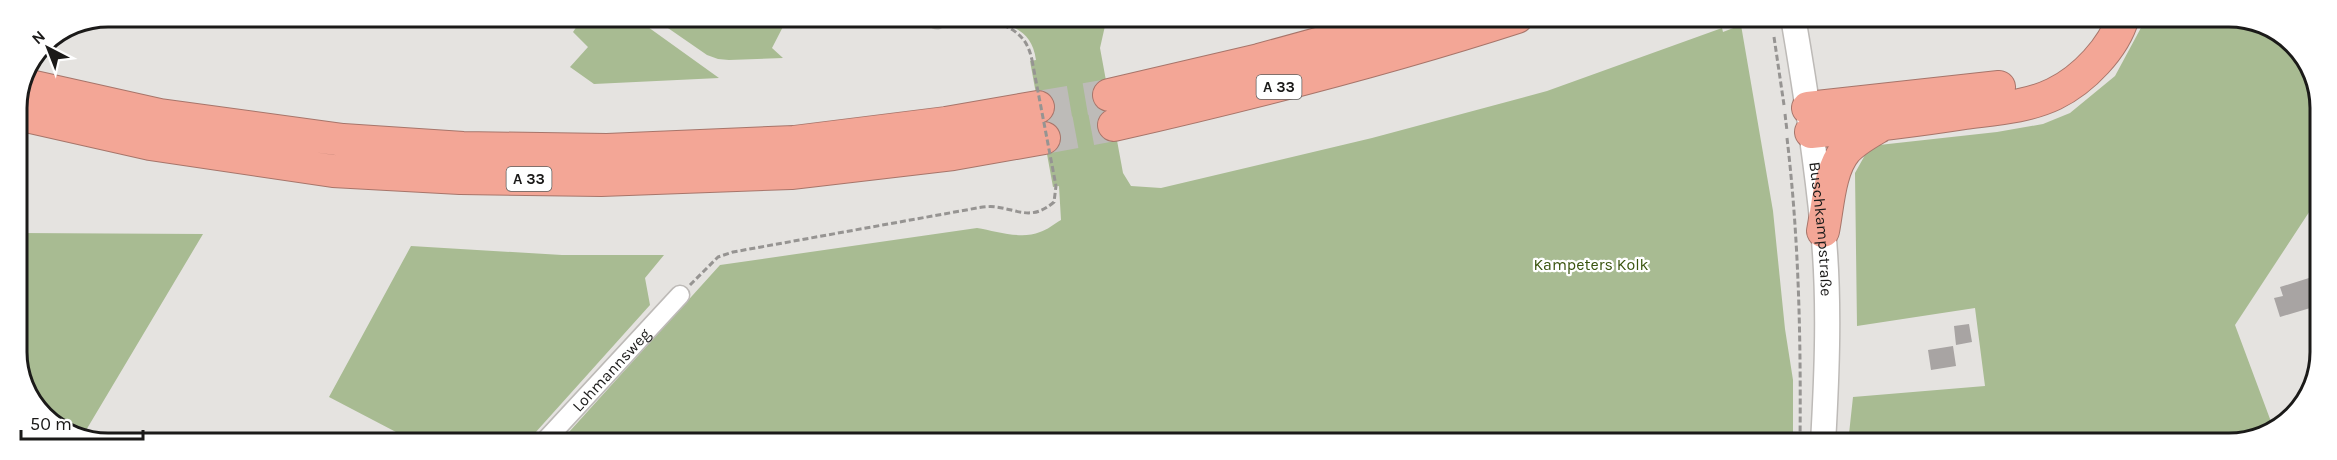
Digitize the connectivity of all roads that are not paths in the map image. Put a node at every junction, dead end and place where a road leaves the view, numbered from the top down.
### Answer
1 (1379, 27) edge
2 (1485, 27) edge
3 (1795, 27) edge
4 (2096, 27) edge
5 (2118, 27) edge
6 (31, 86) edge
7 (1109, 94) tunnel mouth
8 (1038, 107) tunnel mouth
9 (27, 116) edge
10 (1809, 120) junction
11 (1114, 125) tunnel mouth
12 (1881, 126) junction
13 (1044, 138) tunnel mouth
14 (1823, 231) junction
15 (680, 295) road end
16 (552, 433) edge
17 (1823, 433) edge

1 - 7 highway, A 33
2 - 11 highway, A 33
3 - 10 main road, Buschkampstraße
4 - 10 highway
5 - 12 highway
6 - 8 highway, A 33
9 - 13 highway, A 33
10 - 12 highway
10 - 14 main road, Buschkampstraße
12 - 14 highway
14 - 17 main road, Buschkampstraße
15 - 16 street, Lohmannsweg

